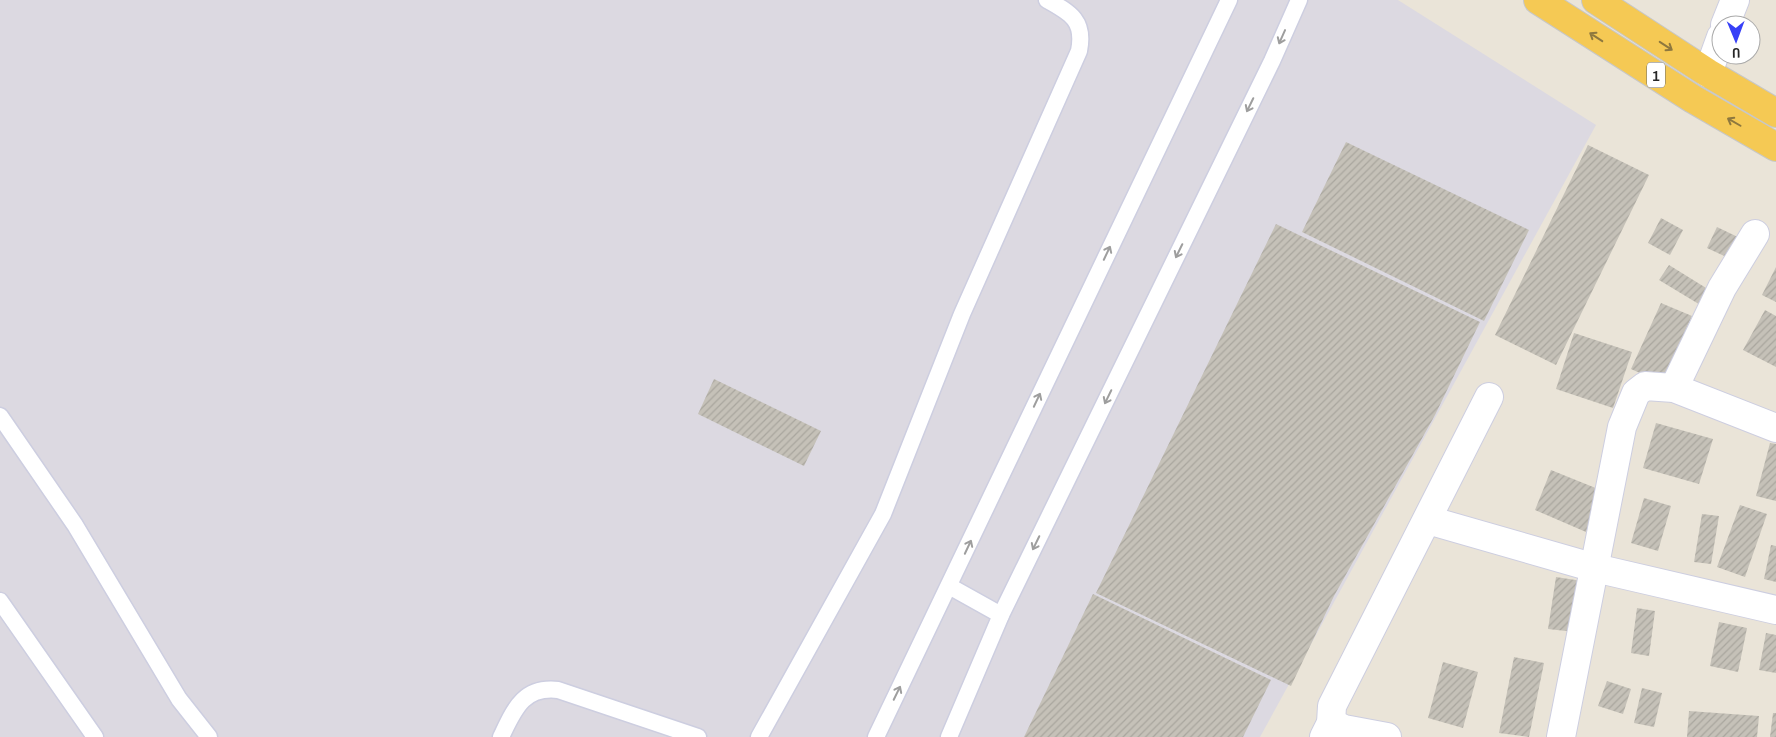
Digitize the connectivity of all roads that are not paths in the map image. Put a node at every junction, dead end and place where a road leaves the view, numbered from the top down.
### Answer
1 (1047, 0) edge
2 (1229, 0) edge
3 (1538, 0) edge
4 (1596, 0) edge
5 (1735, 0) edge
6 (1296, 6) edge
7 (1729, 15) edge
8 (1711, 65) edge
9 (1708, 74) junction
10 (1776, 113) edge
11 (1776, 147) edge
12 (1755, 234) dead end
13 (1674, 388) junction
14 (1489, 397) dead end
15 (0, 416) edge
16 (1776, 428) edge
17 (1428, 520) junction
18 (1595, 568) junction
19 (949, 586) junction
20 (0, 601) edge
21 (1776, 610) edge
22 (1001, 615) junction
23 (1328, 730) edge
24 (96, 737) edge
25 (209, 737) edge
26 (501, 737) edge
27 (698, 737) edge
28 (759, 737) edge
29 (876, 737) edge
30 (949, 737) edge
31 (1387, 737) edge
32 (1561, 737) edge

1 - 28 lane
19 -> 2 lane
11 -> 3 highway, 1
4 -> 9 highway, 1
5 - 7 street
6 -> 22 lane
8 - 9 street
9 - 10 highway, 1
12 - 13 street
13 - 16 street
13 - 18 street
14 - 17 street
15 - 25 lane
17 - 18 street
17 - 23 street
18 - 21 street
18 - 32 street
19 - 22 lane
29 -> 19 lane
20 - 24 lane
22 - 30 lane
23 - 31 street
26 - 27 lane

